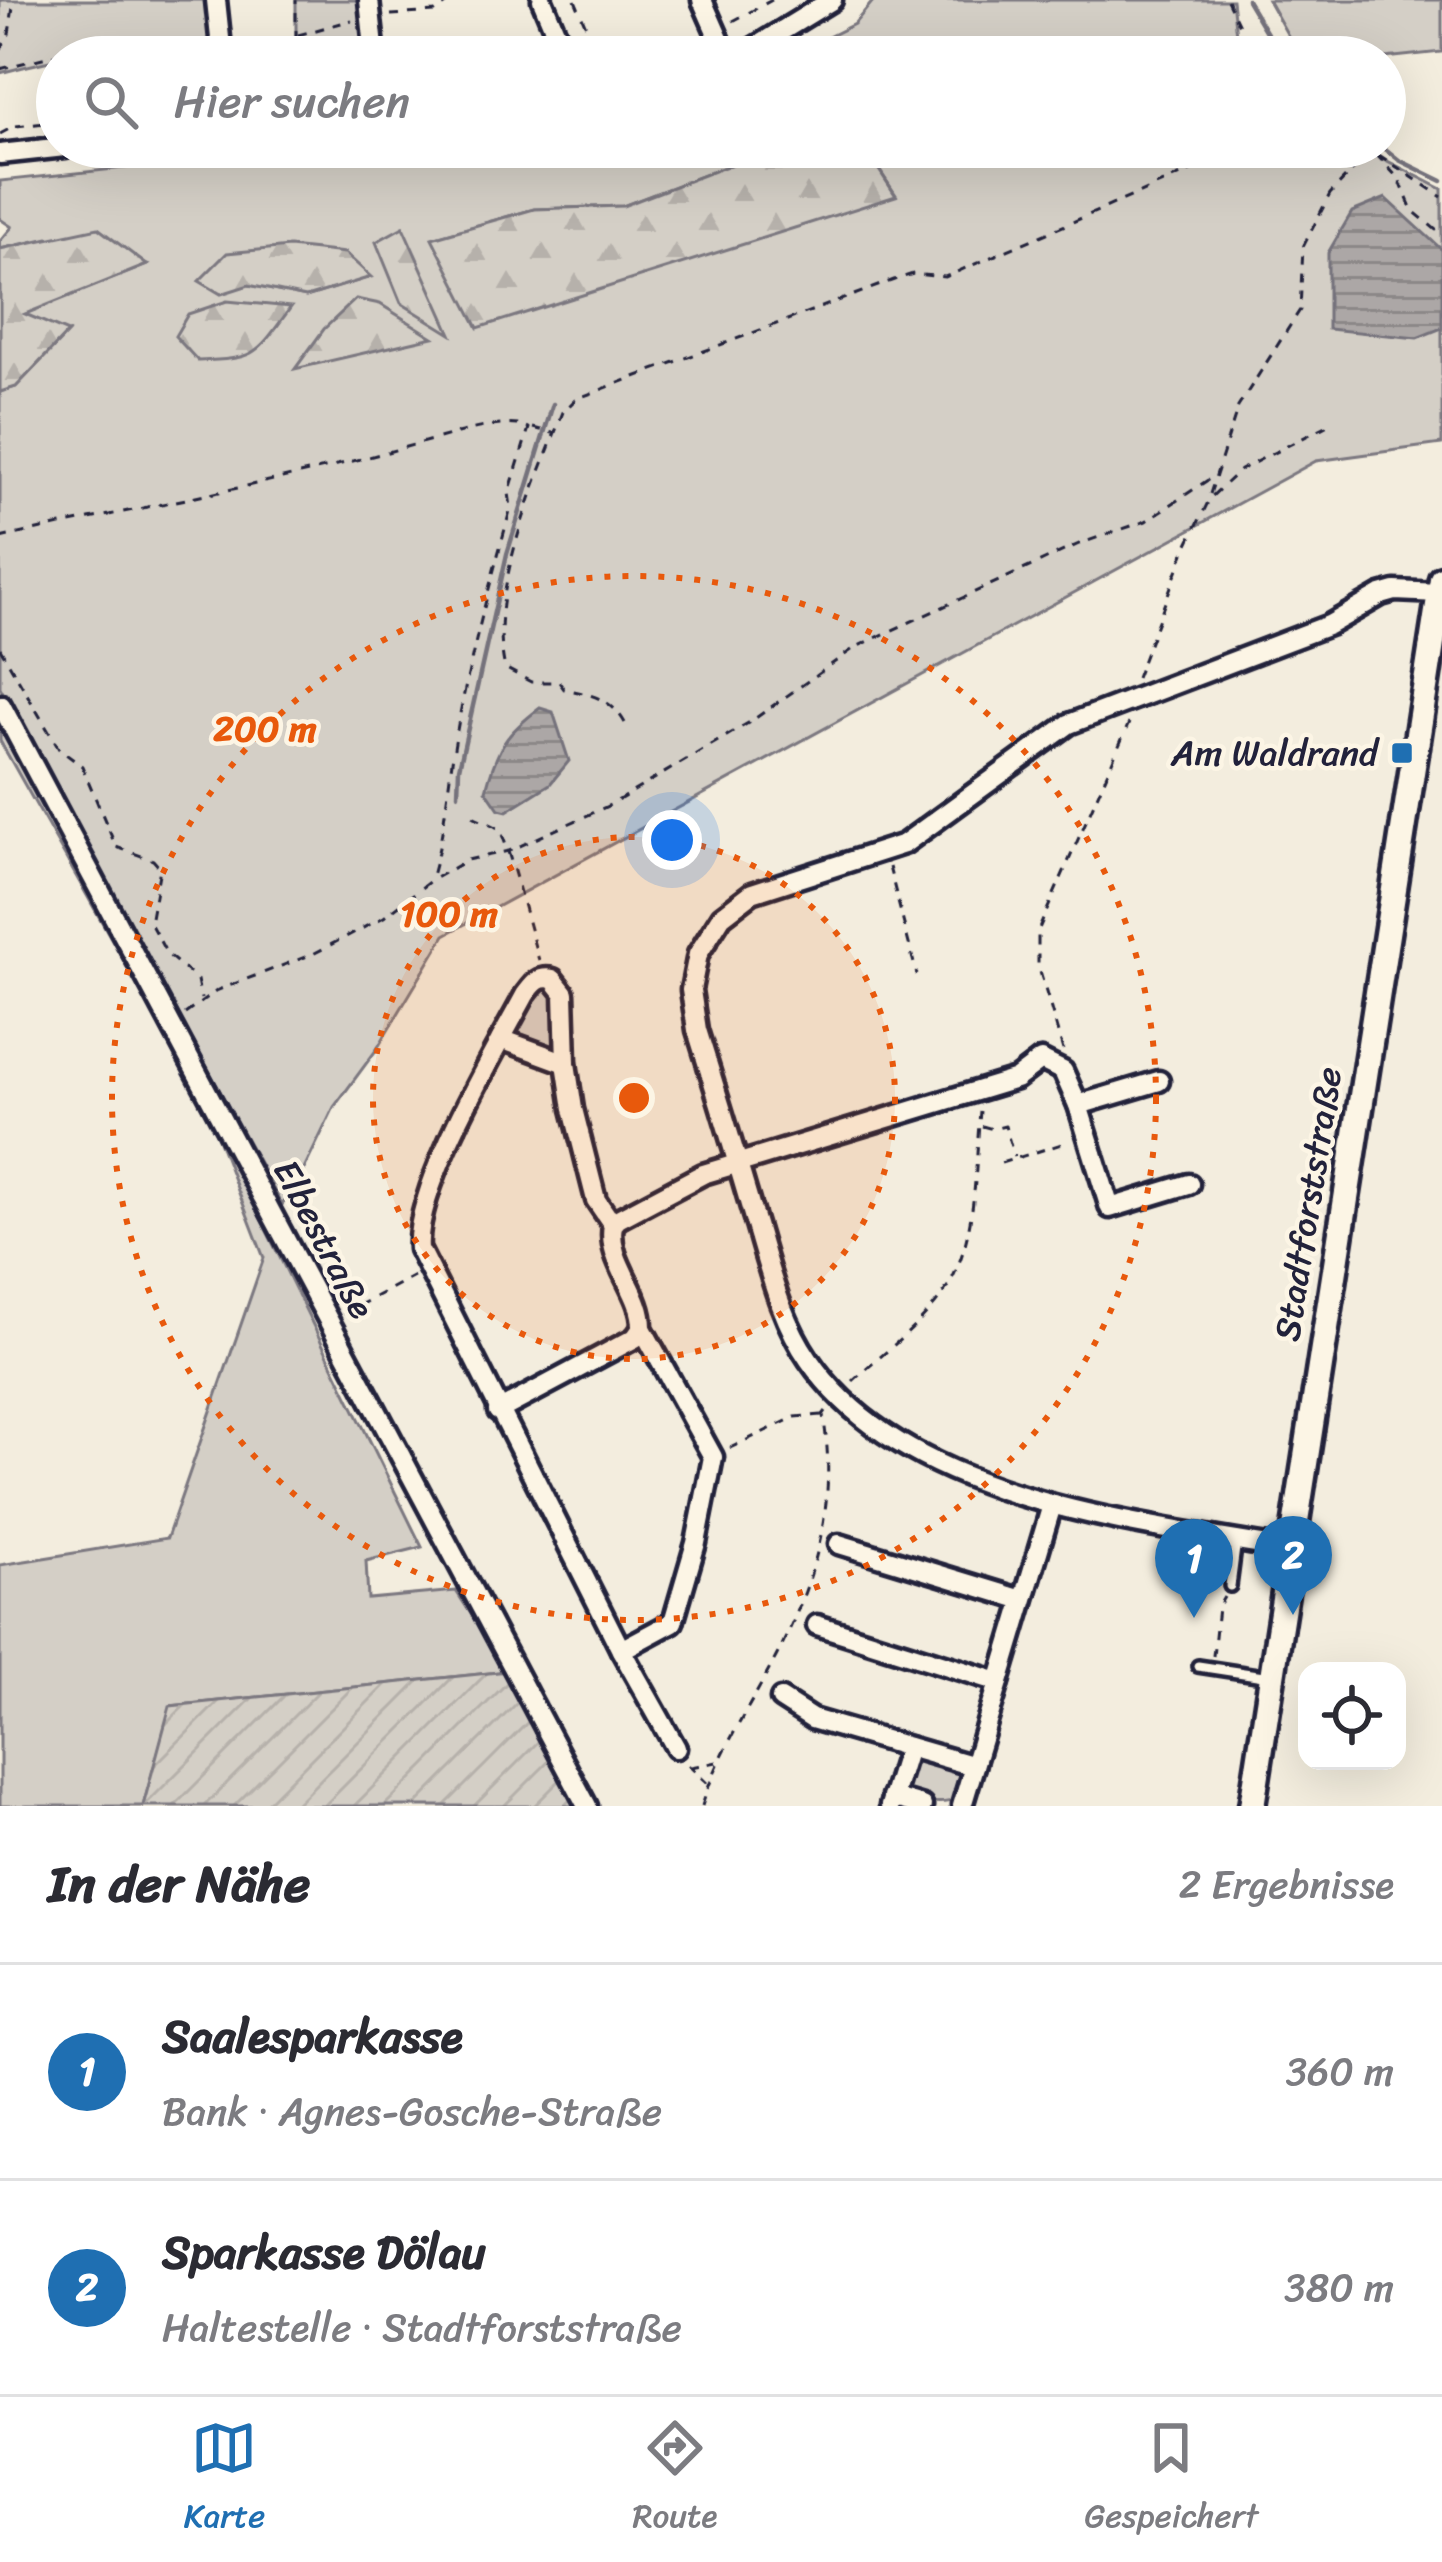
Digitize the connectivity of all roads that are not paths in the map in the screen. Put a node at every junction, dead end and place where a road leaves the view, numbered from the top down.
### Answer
1 (216, 0) edge
2 (370, 0) edge
3 (542, 0) edge
4 (702, 0) edge
5 (832, 0) edge
6 (220, 36) edge
7 (373, 36) edge
8 (557, 36) edge
9 (718, 36) edge
10 (774, 36) edge
11 (36, 150) edge
12 (0, 154) edge
13 (1440, 599) edge
14 (1, 705) edge
15 (502, 1039) junction
16 (566, 1063) junction
17 (1159, 1081) dead end
18 (1078, 1105) junction
19 (738, 1164) junction
20 (1190, 1184) dead end
21 (613, 1225) junction
22 (642, 1328) junction
23 (498, 1412) junction
24 (1052, 1504) junction
25 (1236, 1540) junction
26 (839, 1544) dead end
27 (1291, 1550) junction
28 (1230, 1586) road end
29 (1023, 1600) junction
30 (817, 1625) dead end
31 (620, 1650) junction
32 (1198, 1666) dead end
33 (1271, 1677) junction
34 (999, 1682) junction
35 (781, 1699) dead end
36 (908, 1747) junction
37 (676, 1748) dead end
38 (974, 1766) junction
39 (891, 1802) edge
40 (587, 1806) edge
41 (922, 1806) edge
42 (962, 1806) edge
43 (1252, 1806) edge

1 - 6 street
2 - 7 street
3 - 8 street
4 - 9 street
5 - 10 street
11 - 12 street
13 - 19 street
13 - 27 main road, Stadtforststraße
14 - 40 street, Elbestraße
15 - 16 street
15 - 16 street
15 - 23 street
16 - 21 street
17 - 18 street
18 - 19 street
18 - 20 street
19 - 21 street
19 - 24 street
21 - 22 street
22 - 23 street
22 - 31 street
23 - 31 street
24 - 25 street
24 - 29 street
25 - 27 street
25 - 28 lane
26 - 29 street
27 - 33 main road, Stadtforststraße
29 - 34 street
30 - 34 street
31 - 37 street
32 - 33 lane
33 - 43 main road, Stadtforststraße
34 - 38 street
35 - 36 street
36 - 38 street
36 - 39 street
38 - 42 street
39 - 41 street

